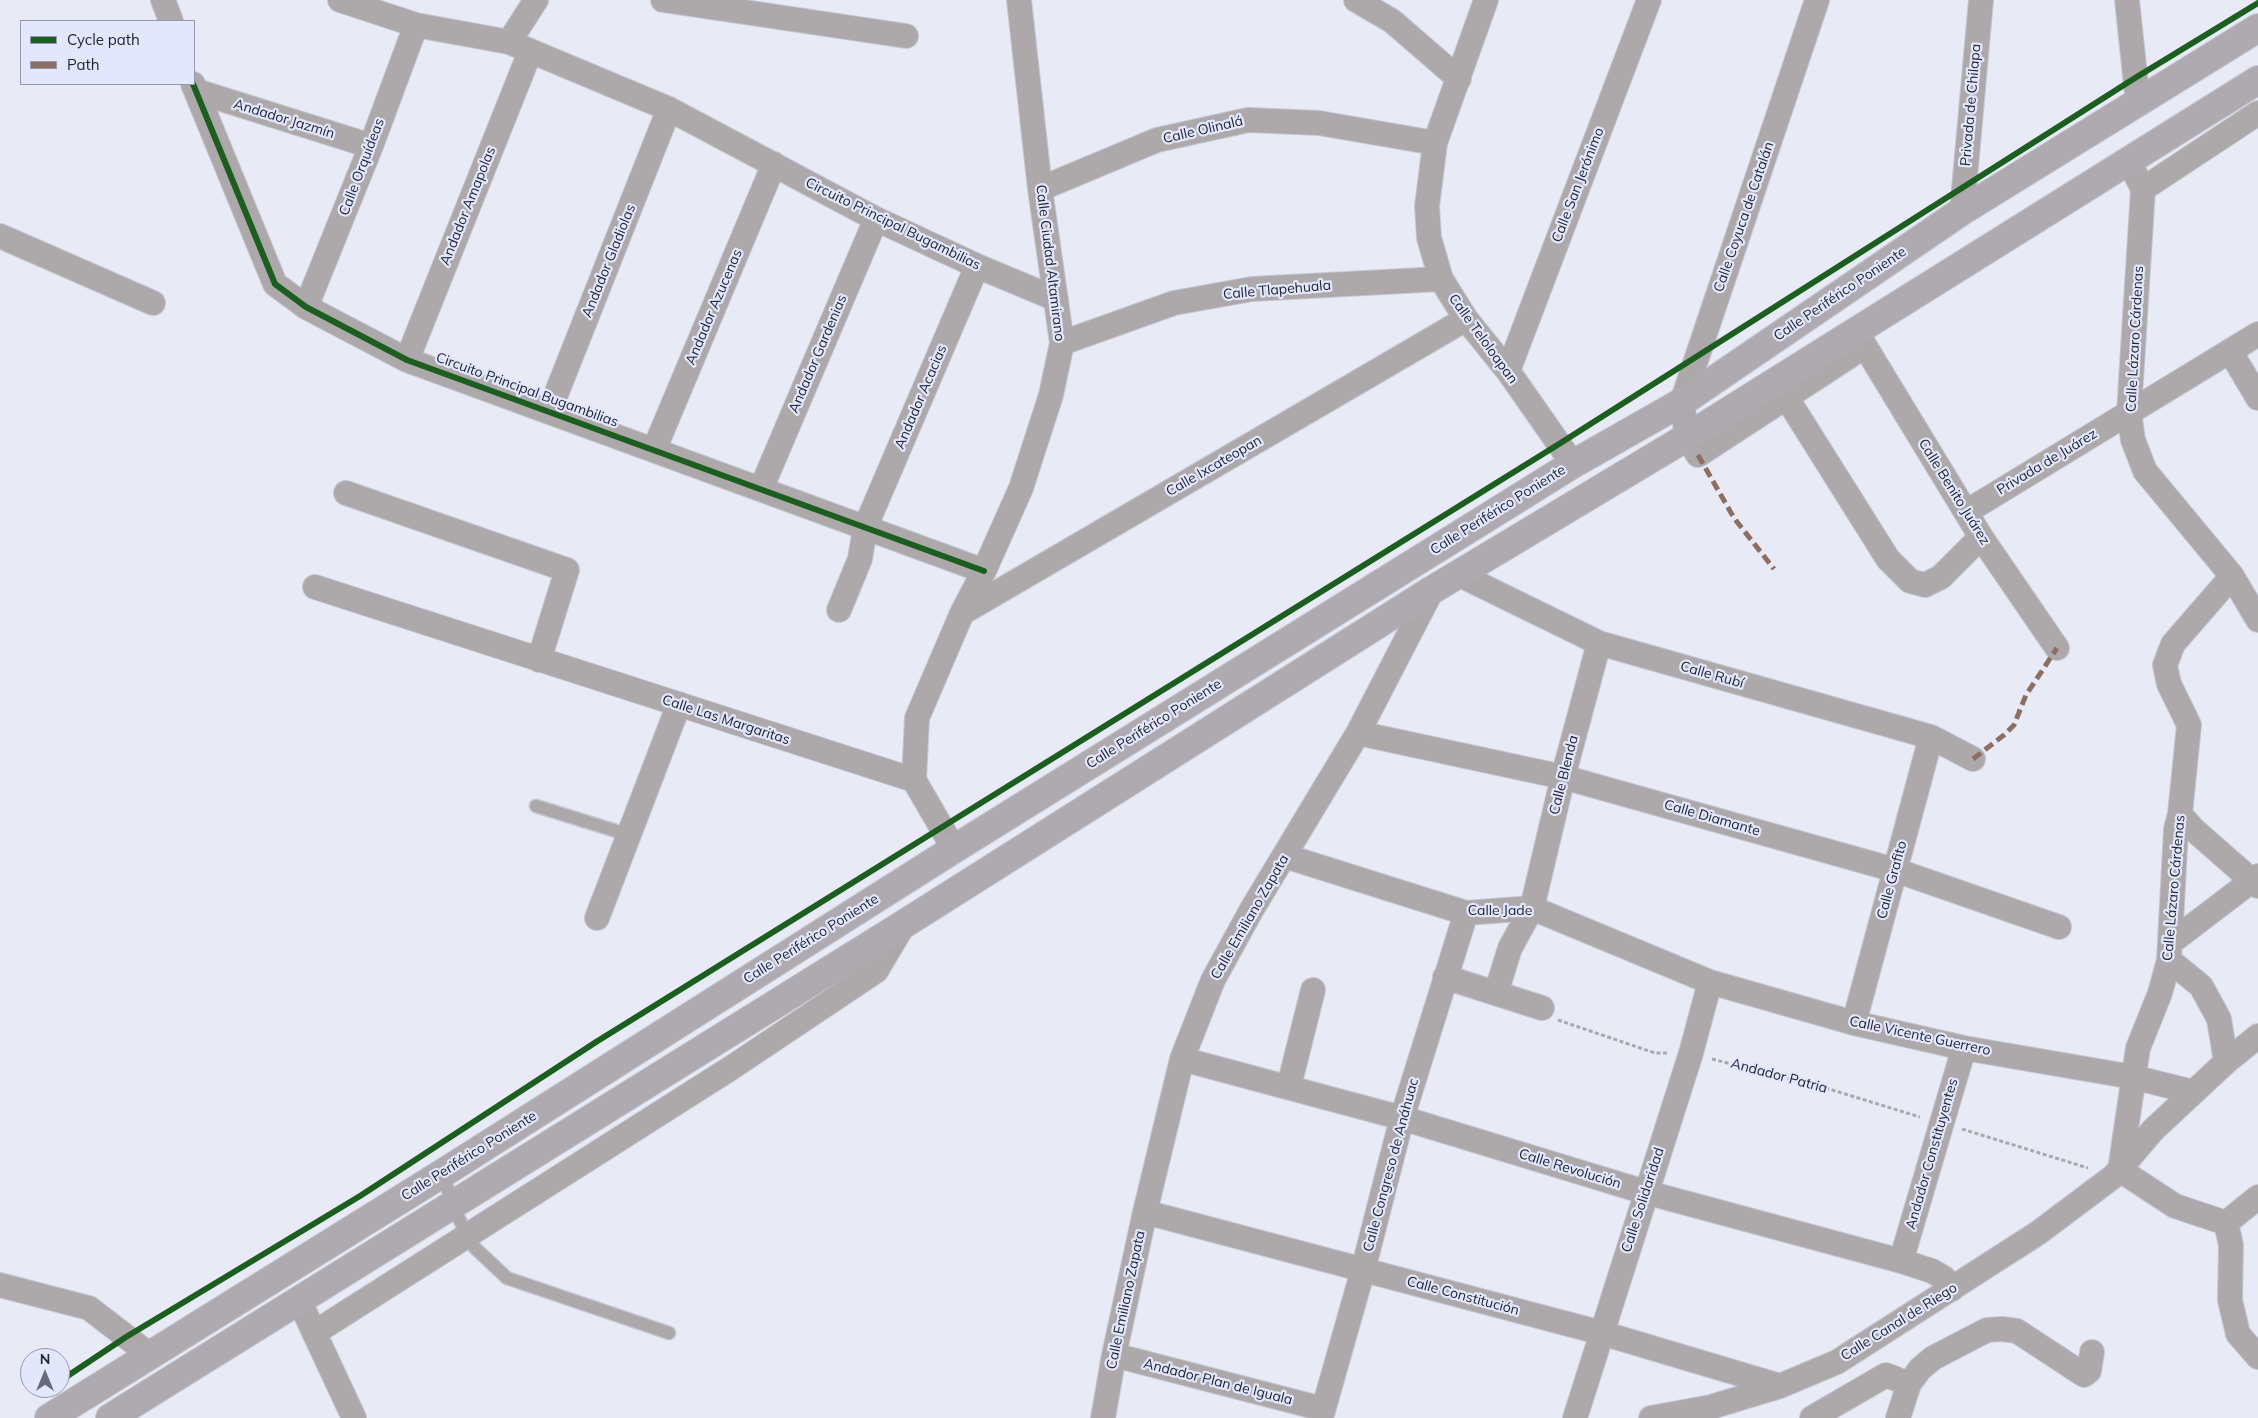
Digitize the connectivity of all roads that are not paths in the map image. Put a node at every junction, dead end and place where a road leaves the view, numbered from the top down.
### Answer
1 (163, 0) edge
2 (340, 0) edge
3 (536, 0) edge
4 (663, 0) edge
5 (1019, 0) edge
6 (1356, 0) edge
7 (1486, 0) edge
8 (1649, 0) edge
9 (1817, 0) edge
10 (1981, 0) edge
11 (2127, 0) edge
12 (749, 6) edge
13 (171, 20) edge
14 (416, 25) junction
15 (2258, 28) edge
16 (906, 36) dead end
17 (520, 47) junction
18 (1460, 79) junction
19 (2258, 80) edge
20 (195, 88) edge
21 (2138, 102) junction
22 (669, 109) junction
23 (2211, 110) junction
24 (2258, 113) edge
25 (2228, 133) junction
26 (1435, 143) junction
27 (372, 146) junction
28 (2129, 162) junction
29 (774, 164) junction
30 (1040, 189) junction
31 (2143, 189) junction
32 (1962, 211) junction
33 (876, 218) junction
34 (0, 236) edge
35 (977, 266) junction
36 (1441, 279) junction
37 (1056, 299) junction
38 (153, 303) dead end
39 (306, 308) junction
40 (1466, 319) junction
41 (2258, 334) edge
42 (1860, 339) junction
43 (1062, 343) junction
44 (2230, 351) junction
45 (407, 360) junction
46 (1508, 371) junction
47 (1781, 389) junction
48 (2258, 398) edge
49 (1682, 402) junction
50 (549, 412) junction
51 (2129, 412) junction
52 (1687, 437) junction
53 (654, 450) junction
54 (1573, 464) junction
55 (761, 489) junction
56 (346, 492) dead end
57 (1966, 512) junction
58 (865, 528) junction
59 (1981, 537) junction
60 (984, 571) junction
61 (1458, 574) junction
62 (2232, 576) junction
63 (315, 587) dead end
64 (1432, 590) junction
65 (839, 610) dead end
66 (962, 613) junction
67 (2258, 620) edge
68 (1600, 643) junction
69 (2057, 648) dead end
70 (539, 660) junction
71 (678, 704) junction
72 (1358, 733) junction
73 (1931, 737) junction
74 (1972, 759) dead end
75 (1563, 777) junction
76 (914, 780) junction
77 (536, 806) dead end
78 (2180, 814) junction
79 (629, 835) junction
80 (954, 849) junction
81 (1285, 856) junction
82 (1895, 870) junction
83 (2256, 881) edge
84 (1532, 908) junction
85 (1466, 913) junction
86 (597, 918) dead end
87 (904, 924) junction
88 (2059, 927) dead end
89 (2170, 952) junction
90 (1445, 977) junction
91 (1710, 982) junction
92 (1313, 990) dead end
93 (1496, 993) junction
94 (1542, 1008) road end
95 (1854, 1022) junction
96 (2258, 1036) edge
97 (1964, 1048) junction
98 (1182, 1059) junction
99 (2226, 1062) junction
100 (2133, 1077) junction
101 (1289, 1086) junction
102 (2193, 1092) junction
103 (1402, 1118) junction
104 (443, 1172) junction
105 (2117, 1173) junction
106 (1645, 1192) junction
107 (2258, 1197) edge
108 (452, 1204) junction
109 (1145, 1212) junction
110 (2226, 1222) junction
111 (467, 1235) junction
112 (1901, 1262) junction
113 (1363, 1270) junction
114 (0, 1285) edge
115 (1952, 1289) junction
116 (299, 1300) junction
117 (314, 1333) junction
118 (669, 1333) dead end
119 (1602, 1333) junction
120 (2092, 1352) dead end
121 (150, 1355) junction
122 (1114, 1355) junction
123 (2258, 1358) edge
124 (1909, 1384) junction
125 (1780, 1386) junction
126 (1322, 1413) edge
127 (49, 1418) edge
128 (110, 1418) edge
129 (354, 1418) edge
130 (1103, 1418) edge
131 (1575, 1418) edge
132 (1651, 1418) edge
133 (1812, 1418) edge
134 (1898, 1418) edge

1 - 13 street
2 - 14 street, Circuito Principal Bugambilias
3 - 17 street, Andador Amapolas
4 - 12 street
5 - 30 street, Calle Ciudad Altamirano
6 - 18 street
7 - 18 street, Calle Teloloapan
8 - 46 street, Calle San Jerónimo
9 - 49 street, Calle Coyuca de Catalán
10 - 32 street, Privada de Chilapa
11 - 21 street
12 - 16 street
14 - 17 street, Circuito Principal Bugambilias
14 - 27 street, Calle Orquídeas
15 - 21 main road, Calle Periférico Poniente
17 - 22 street, Circuito Principal Bugambilias
17 - 45 street, Andador Amapolas
18 - 26 street, Calle Teloloapan
19 - 23 main road
20 - 27 street, Andador Jazmín
20 - 39 street, Circuito Principal Bugambilias
21 - 32 main road, Calle Periférico Poniente
22 - 29 street, Circuito Principal Bugambilias
22 - 50 street, Andador Gladiolas
23 - 25 street
23 - 28 main road
24 - 25 street
25 - 31 street
26 - 30 street, Calle Olinalá
26 - 36 street, Calle Teloloapan
27 - 39 street, Calle Orquídeas
28 - 31 street
28 - 42 main road
29 - 33 street, Circuito Principal Bugambilias
29 - 53 street, Andador Azucenas
30 - 37 street, Calle Ciudad Altamirano
31 - 51 street, Calle Lázaro Cárdenas
32 - 49 main road, Calle Periférico Poniente
33 - 35 street, Circuito Principal Bugambilias
33 - 55 street, Andador Gardenias
34 - 38 street
35 - 37 street, Circuito Principal Bugambilias
35 - 58 street, Andador Acacias
36 - 40 street, Calle Teloloapan
36 - 43 street, Calle Tlapehuala
37 - 43 street, Calle Ciudad Altamirano
39 - 45 street, Circuito Principal Bugambilias
40 - 46 street, Calle Teloloapan
40 - 66 street, Calle Ixcateopan
41 - 44 street, Privada de Juárez
42 - 47 main road
42 - 57 street, Calle Benito Juárez
43 - 60 street, Calle Ciudad Altamirano
44 - 48 street
44 - 51 street, Privada de Juárez
45 - 50 street, Circuito Principal Bugambilias
46 - 54 street, Calle Teloloapan
47 - 52 main road
47 - 59 street
49 - 52 street, Calle Coyuca de Catalán
49 - 54 main road, Calle Periférico Poniente
50 - 53 street, Circuito Principal Bugambilias
51 - 57 street, Privada de Juárez
51 - 62 street, Calle Lázaro Cárdenas
52 - 61 main road
53 - 55 street, Circuito Principal Bugambilias
54 - 80 main road, Calle Periférico Poniente
55 - 58 street, Circuito Principal Bugambilias
56 - 70 street
57 - 59 street, Calle Benito Juárez
58 - 60 street, Circuito Principal Bugambilias
58 - 65 street, Andador Acacias
59 - 69 street, Calle Benito Juárez
60 - 66 street, Calle Ciudad Altamirano
61 - 64 main road
61 - 68 street, Calle Rubí
62 - 67 street, Calle Lázaro Cárdenas
62 - 78 street, Calle Lázaro Cárdenas
63 - 70 street, Calle Las Margaritas
64 - 72 street, Calle Emiliano Zapata
64 - 87 main road
66 - 76 street, Calle Ciudad Altamirano
68 - 73 street, Calle Rubí
68 - 75 street, Calle Blenda
70 - 71 street, Calle Las Margaritas
71 - 76 street, Calle Las Margaritas
71 - 79 street
72 - 75 street, Calle Diamante
72 - 81 street, Calle Emiliano Zapata
73 - 74 street, Calle Rubí
73 - 82 street, Calle Grafito
75 - 82 street, Calle Diamante
75 - 84 street, Calle Blenda
76 - 80 street
77 - 79 lane
78 - 83 street
78 - 89 street, Calle Lázaro Cárdenas
79 - 86 street
80 - 104 main road, Calle Periférico Poniente
81 - 85 street, Calle Jade
81 - 98 street, Calle Emiliano Zapata
82 - 88 street, Calle Diamante
82 - 95 street, Calle Grafito
83 - 89 street
84 - 85 street, Calle Jade
84 - 91 street, Calle Jade
84 - 93 street, Calle Blenda
85 - 90 street, Calle Congreso de Anáhuac
87 - 108 main road
87 - 111 street
89 - 99 street
89 - 100 street, Calle Lázaro Cárdenas
90 - 93 street
90 - 103 street, Calle Congreso de Anáhuac
91 - 95 street, Calle Vicente Guerrero
91 - 106 street, Calle Solidaridad
92 - 101 street
93 - 94 street
95 - 97 street, Calle Vicente Guerrero
96 - 99 street, Calle Canal de Riego
97 - 100 street, Calle Vicente Guerrero
97 - 112 street, Andador Constituyentes
98 - 101 street, Calle Revolución
98 - 109 street, Calle Emiliano Zapata
99 - 102 street, Calle Canal de Riego
100 - 102 street, Calle Vicente Guerrero
100 - 105 street, Calle Lázaro Cárdenas
101 - 103 street, Calle Revolución
102 - 105 street, Calle Canal de Riego
103 - 106 street, Calle Revolución
103 - 113 street, Calle Congreso de Anáhuac
104 - 108 lane
104 - 121 main road, Calle Periférico Poniente
105 - 110 street
105 - 115 street, Calle Canal de Riego
106 - 112 street, Calle Revolución
106 - 119 street, Calle Solidaridad
107 - 110 street
108 - 111 lane
108 - 116 main road
109 - 113 street, Calle Constitución
109 - 122 street, Calle Emiliano Zapata
110 - 123 street
111 - 117 street
111 - 118 lane
112 - 115 street, Calle Revolución
113 - 119 street, Calle Constitución
113 - 126 street, Calle Congreso de Anáhuac
114 - 121 street
115 - 125 street, Calle Canal de Riego
116 - 117 street
116 - 128 main road
117 - 129 street
119 - 125 street, Calle Constitución
119 - 131 street, Calle Solidaridad
120 - 124 street
121 - 127 main road, Calle Periférico Poniente
122 - 126 street, Andador Plan de Iguala
122 - 130 street, Calle Emiliano Zapata
124 - 133 street
124 - 134 street
125 - 132 street, Calle Canal de Riego

